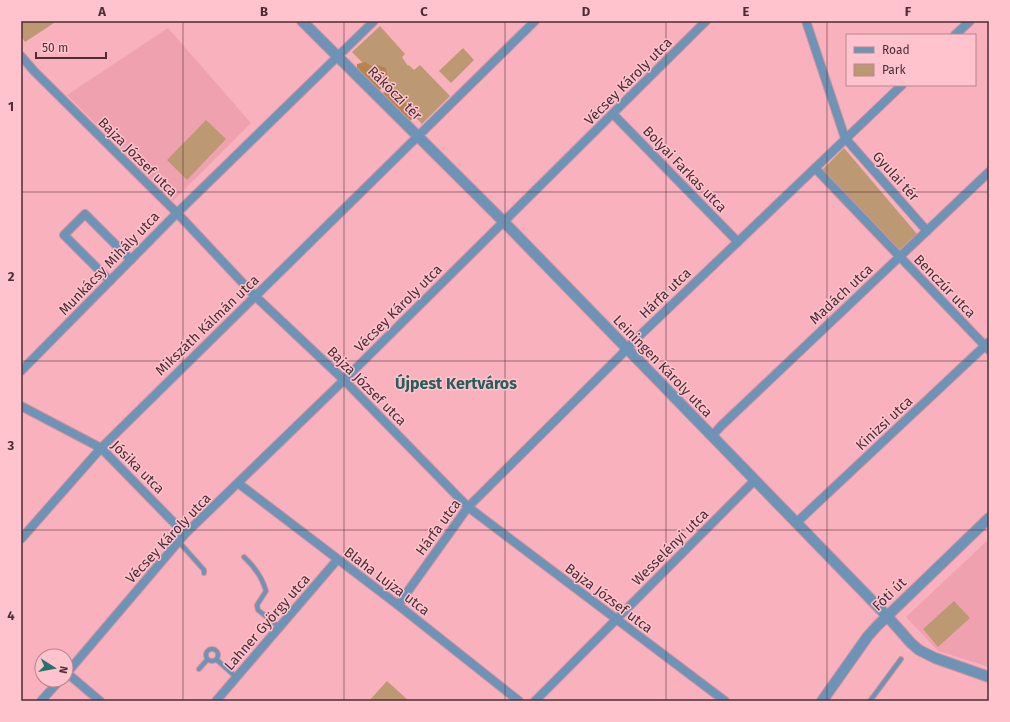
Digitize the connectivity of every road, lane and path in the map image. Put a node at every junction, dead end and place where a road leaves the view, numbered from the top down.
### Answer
1 (302, 21) edge
2 (374, 21) edge
3 (535, 21) edge
4 (706, 21) edge
5 (806, 21) edge
6 (970, 21) edge
7 (956, 34) edge
8 (21, 56) edge
9 (337, 56) junction
10 (901, 86) edge
11 (613, 114) junction
12 (418, 136) junction
13 (845, 138) junction
14 (815, 168) junction
15 (989, 172) edge
16 (177, 213) junction
17 (504, 222) junction
18 (927, 231) junction
19 (738, 242) junction
20 (900, 257) junction
21 (131, 260) junction
22 (110, 281) junction
23 (255, 296) junction
24 (988, 346) edge
25 (627, 350) junction
26 (21, 371) edge
27 (344, 380) junction
28 (21, 406) edge
29 (712, 436) junction
30 (101, 448) junction
31 (755, 480) junction
32 (238, 483) junction
33 (468, 507) junction
34 (989, 518) edge
35 (796, 523) junction
36 (185, 534) junction
37 (21, 539) edge
38 (179, 541) junction
39 (244, 557) dead end
40 (337, 560) junction
41 (204, 573) dead end
42 (398, 605) junction
43 (887, 616) junction
44 (616, 619) junction
45 (279, 627) junction
46 (901, 659) dead end
47 (207, 660) junction
48 (217, 660) junction
49 (74, 664) edge
50 (199, 669) dead end
51 (989, 677) edge
52 (236, 678) junction
53 (74, 680) edge
54 (53, 688) edge
55 (41, 701) edge
56 (100, 701) edge
57 (216, 701) edge
58 (519, 701) edge
59 (534, 701) edge
60 (725, 701) edge
61 (822, 701) edge
62 (870, 701) edge

1 - 9 street
2 - 9 street
3 - 12 street, Rákóczi tér
4 - 11 street, Vécsey Károly utca
5 - 13 street
6 - 7 street
8 - 16 street, Bajza József utca
9 - 12 street, Rákóczi tér
9 - 16 street, Munkácsy Mihály utca
10 - 13 street, Hárfa utca
11 - 17 street, Vécsey Károly utca
11 - 19 street, Bolyai Farkas utca
12 - 17 street, Leiningen Károly utca
12 - 23 street, Mikszáth Kálmán utca
13 - 14 street, Hárfa utca
13 - 18 street, Gyulai tér
14 - 19 street, Hárfa utca
14 - 20 street
15 - 18 street, Madách utca
16 - 21 street, Munkácsy Mihály utca
16 - 23 street, Bajza József utca
17 - 25 street, Leiningen Károly utca
17 - 27 street, Vécsey Károly utca
18 - 20 street, Madách utca
19 - 25 street, Hárfa utca
20 - 24 street, Benczúr utca
20 - 29 street, Madách utca
21 - 22 street, Munkácsy Mihály utca
21 - 22 street
22 - 26 street, Munkácsy Mihály utca
23 - 27 street, Bajza József utca
23 - 30 street, Mikszáth Kálmán utca
24 - 35 street, Kinizsi utca
25 - 29 street, Leiningen Károly utca
25 - 33 street, Hárfa utca
27 - 32 street, Vécsey Károly utca
27 - 33 street, Bajza József utca
28 - 30 street, Jósika utca
29 - 31 street, Leiningen Károly utca
30 - 36 street, Jósika utca
30 - 37 street, Mikszáth Kálmán utca
31 - 35 street, Leiningen Károly utca
31 - 44 street, Wesselényi utca
32 - 36 street, Vécsey Károly utca
32 - 40 street, Blaha Lujza utca
33 - 42 street, Hárfa utca
33 - 44 street, Bajza József utca
34 - 43 street, Fóti út
35 - 43 street, Leiningen Károly utca
36 - 38 street, Vécsey Károly utca
38 - 41 lane
38 - 49 street, Vécsey Károly utca
39 - 45 lane
40 - 42 street, Blaha Lujza utca
40 - 45 street, Lahner György utca
42 - 58 street, Blaha Lujza utca
43 - 51 street, Leiningen Károly utca
43 - 61 street, Fóti út
44 - 59 street, Wesselényi utca
44 - 60 street, Bajza József utca
45 - 52 street, Lahner György utca
46 - 62 lane
47 - 48 lane
47 - 48 lane
47 - 50 lane
48 - 52 lane
52 - 57 street, Lahner György utca
53 - 56 street
54 - 55 street

